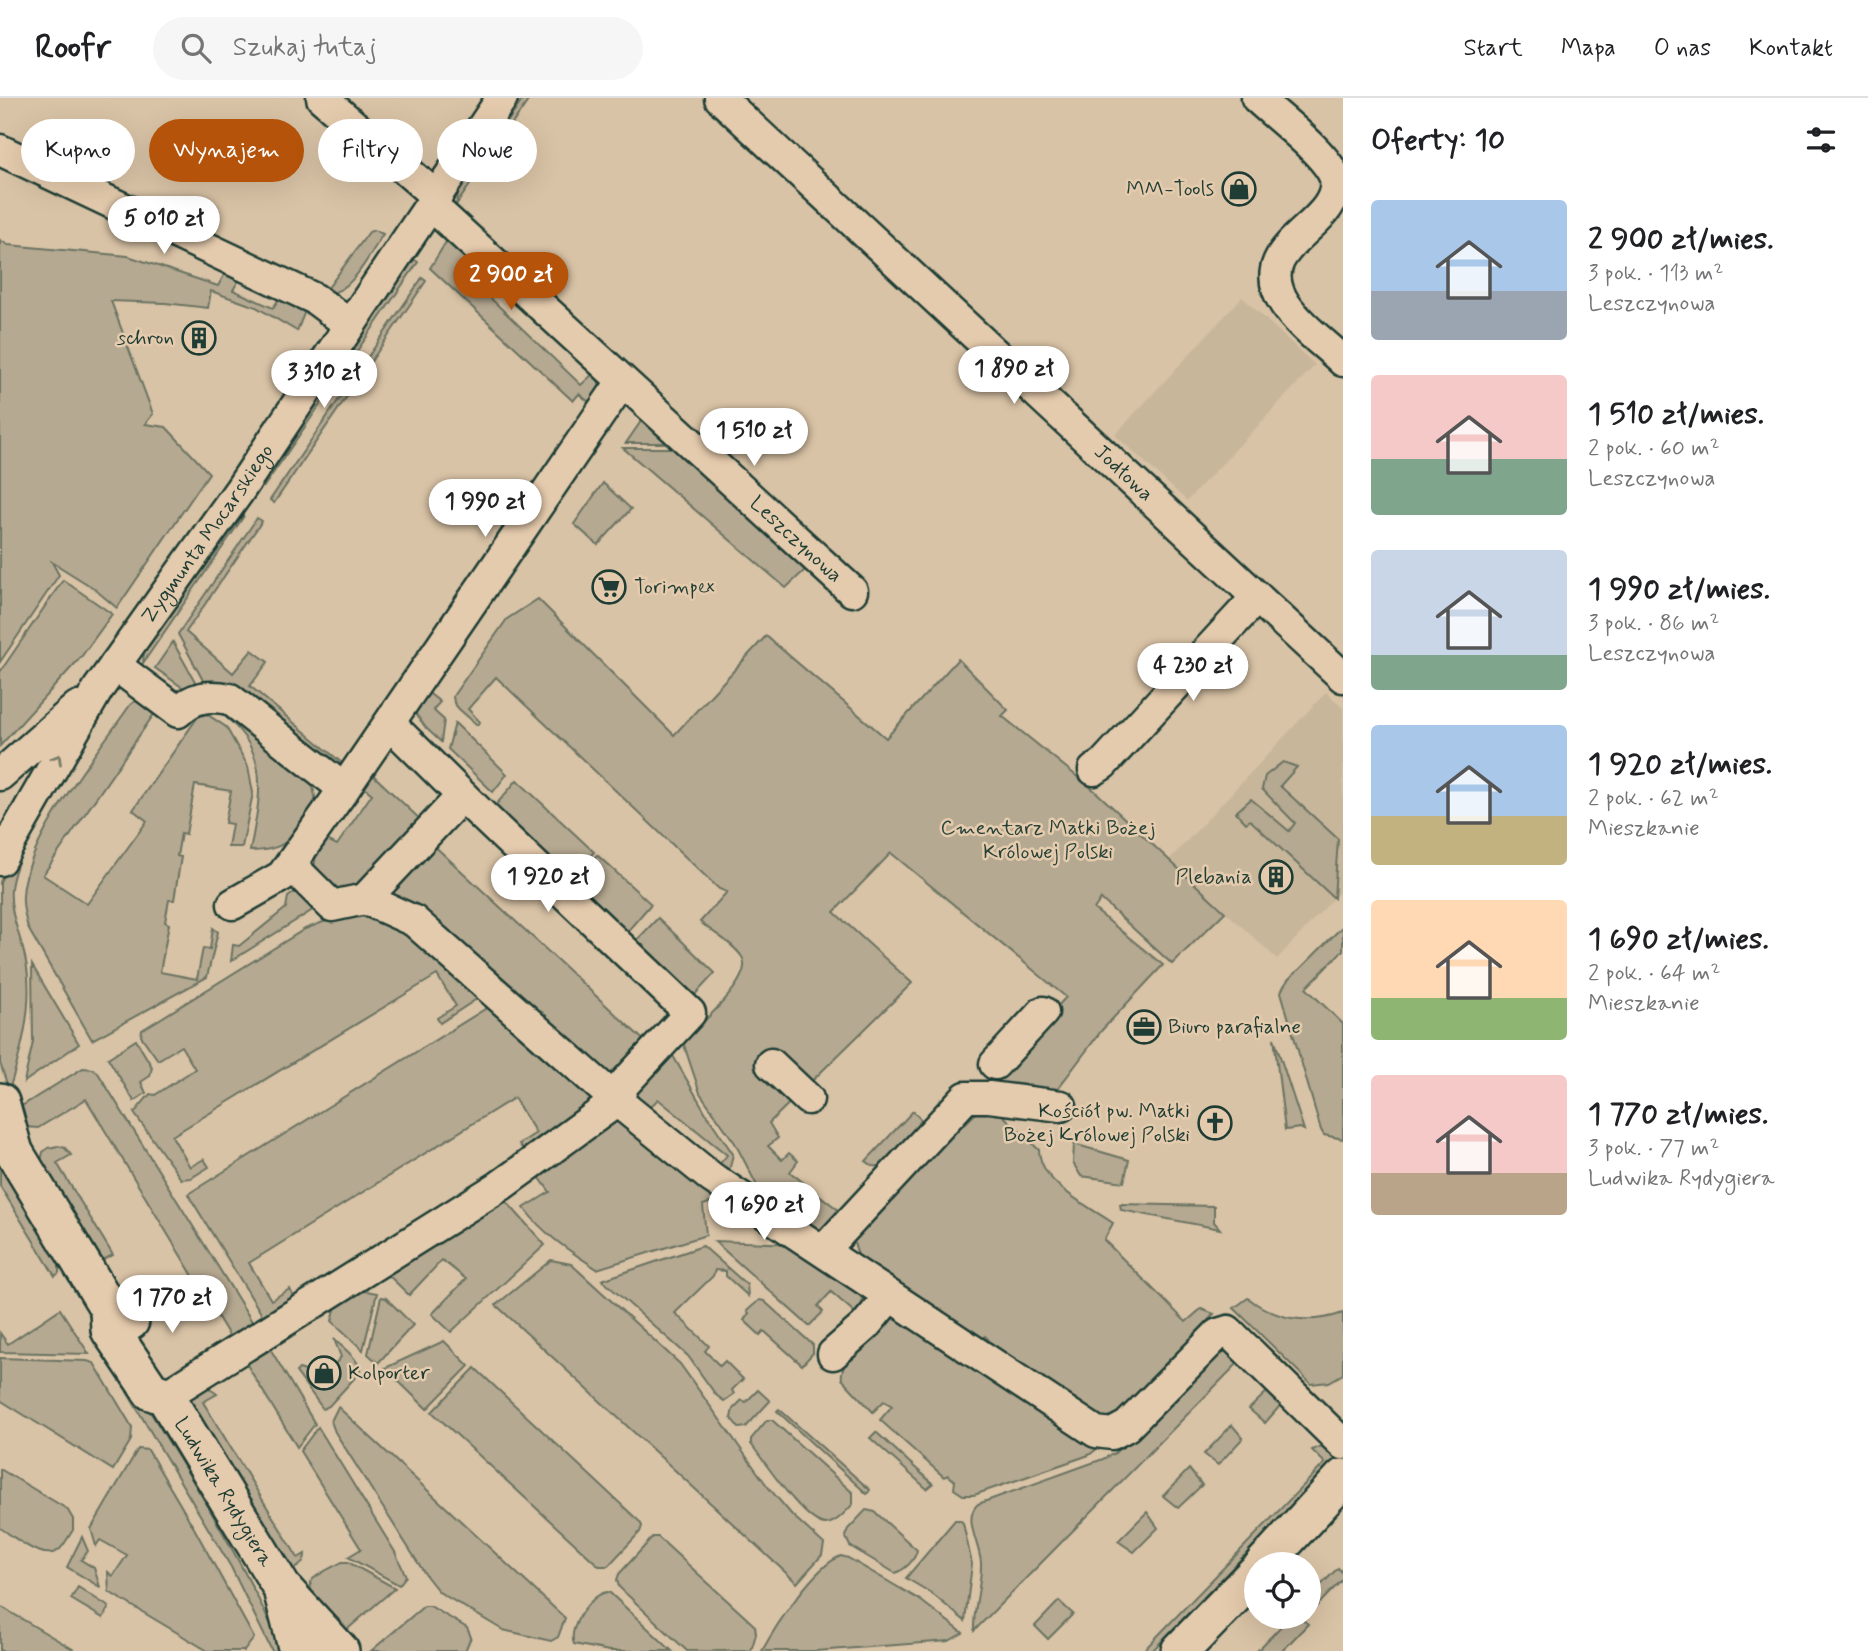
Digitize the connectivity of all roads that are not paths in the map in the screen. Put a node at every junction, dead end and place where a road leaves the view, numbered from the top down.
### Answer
1 (322, 98) edge
2 (502, 98) edge
3 (720, 98) edge
4 (1257, 98) edge
5 (0, 150) edge
6 (434, 201) junction
7 (350, 325) junction
8 (1343, 361) edge
9 (622, 382) junction
10 (852, 591) dead end
11 (1257, 597) junction
12 (107, 677) junction
13 (1343, 677) edge
14 (390, 724) junction
15 (1094, 769) dead end
16 (2, 775) edge
17 (344, 789) junction
18 (462, 796) junction
19 (23, 819) junction
20 (0, 846) edge
21 (0, 860) edge
22 (291, 865) junction
23 (365, 900) junction
24 (233, 905) dead end
25 (1043, 1012) dead end
26 (771, 1064) dead end
27 (995, 1064) dead end
28 (808, 1099) dead end
29 (617, 1101) junction
30 (0, 1102) edge
31 (1061, 1106) dead end
32 (7, 1143) edge
33 (824, 1250) junction
34 (889, 1297) junction
35 (833, 1354) dead end
36 (165, 1396) junction
37 (1343, 1444) edge
38 (1343, 1478) edge
39 (1275, 1552) edge
40 (1244, 1585) edge
41 (282, 1588) junction
42 (298, 1651) edge
43 (340, 1651) edge
44 (1180, 1651) edge

1 - 6 street, Leszczynowa
2 - 6 street, Zygmunta Mocarskiego
3 - 11 street, Jodłowa
4 - 8 street
5 - 7 street
6 - 7 street, Zygmunta Mocarskiego
6 - 9 street, Leszczynowa
7 - 12 street, Zygmunta Mocarskiego
9 - 10 street, Leszczynowa
9 - 14 street
11 - 13 street, Jodłowa
11 - 15 street
12 - 16 street, Zygmunta Mocarskiego
12 - 17 street
19 -> 12 street, Zygmunta Mocarskiego
14 - 17 street
14 - 18 street
17 - 22 street
18 - 23 street
18 - 29 street
19 - 20 street, Zygmunta Mocarskiego
19 - 21 street, Zygmunta Mocarskiego
22 - 23 street
22 - 24 street
23 - 29 street
25 - 27 street
26 - 28 street
29 - 33 street
29 - 36 street
30 - 32 street, Ludwika Rydygiera
31 - 33 street
32 - 36 street, Ludwika Rydygiera
33 - 34 street
34 - 35 street
34 - 37 street
36 - 41 street, Ludwika Rydygiera
38 - 39 street
40 - 44 street
41 - 42 street, Ludwika Rydygiera
41 - 43 street, Ludwika Rydygiera

